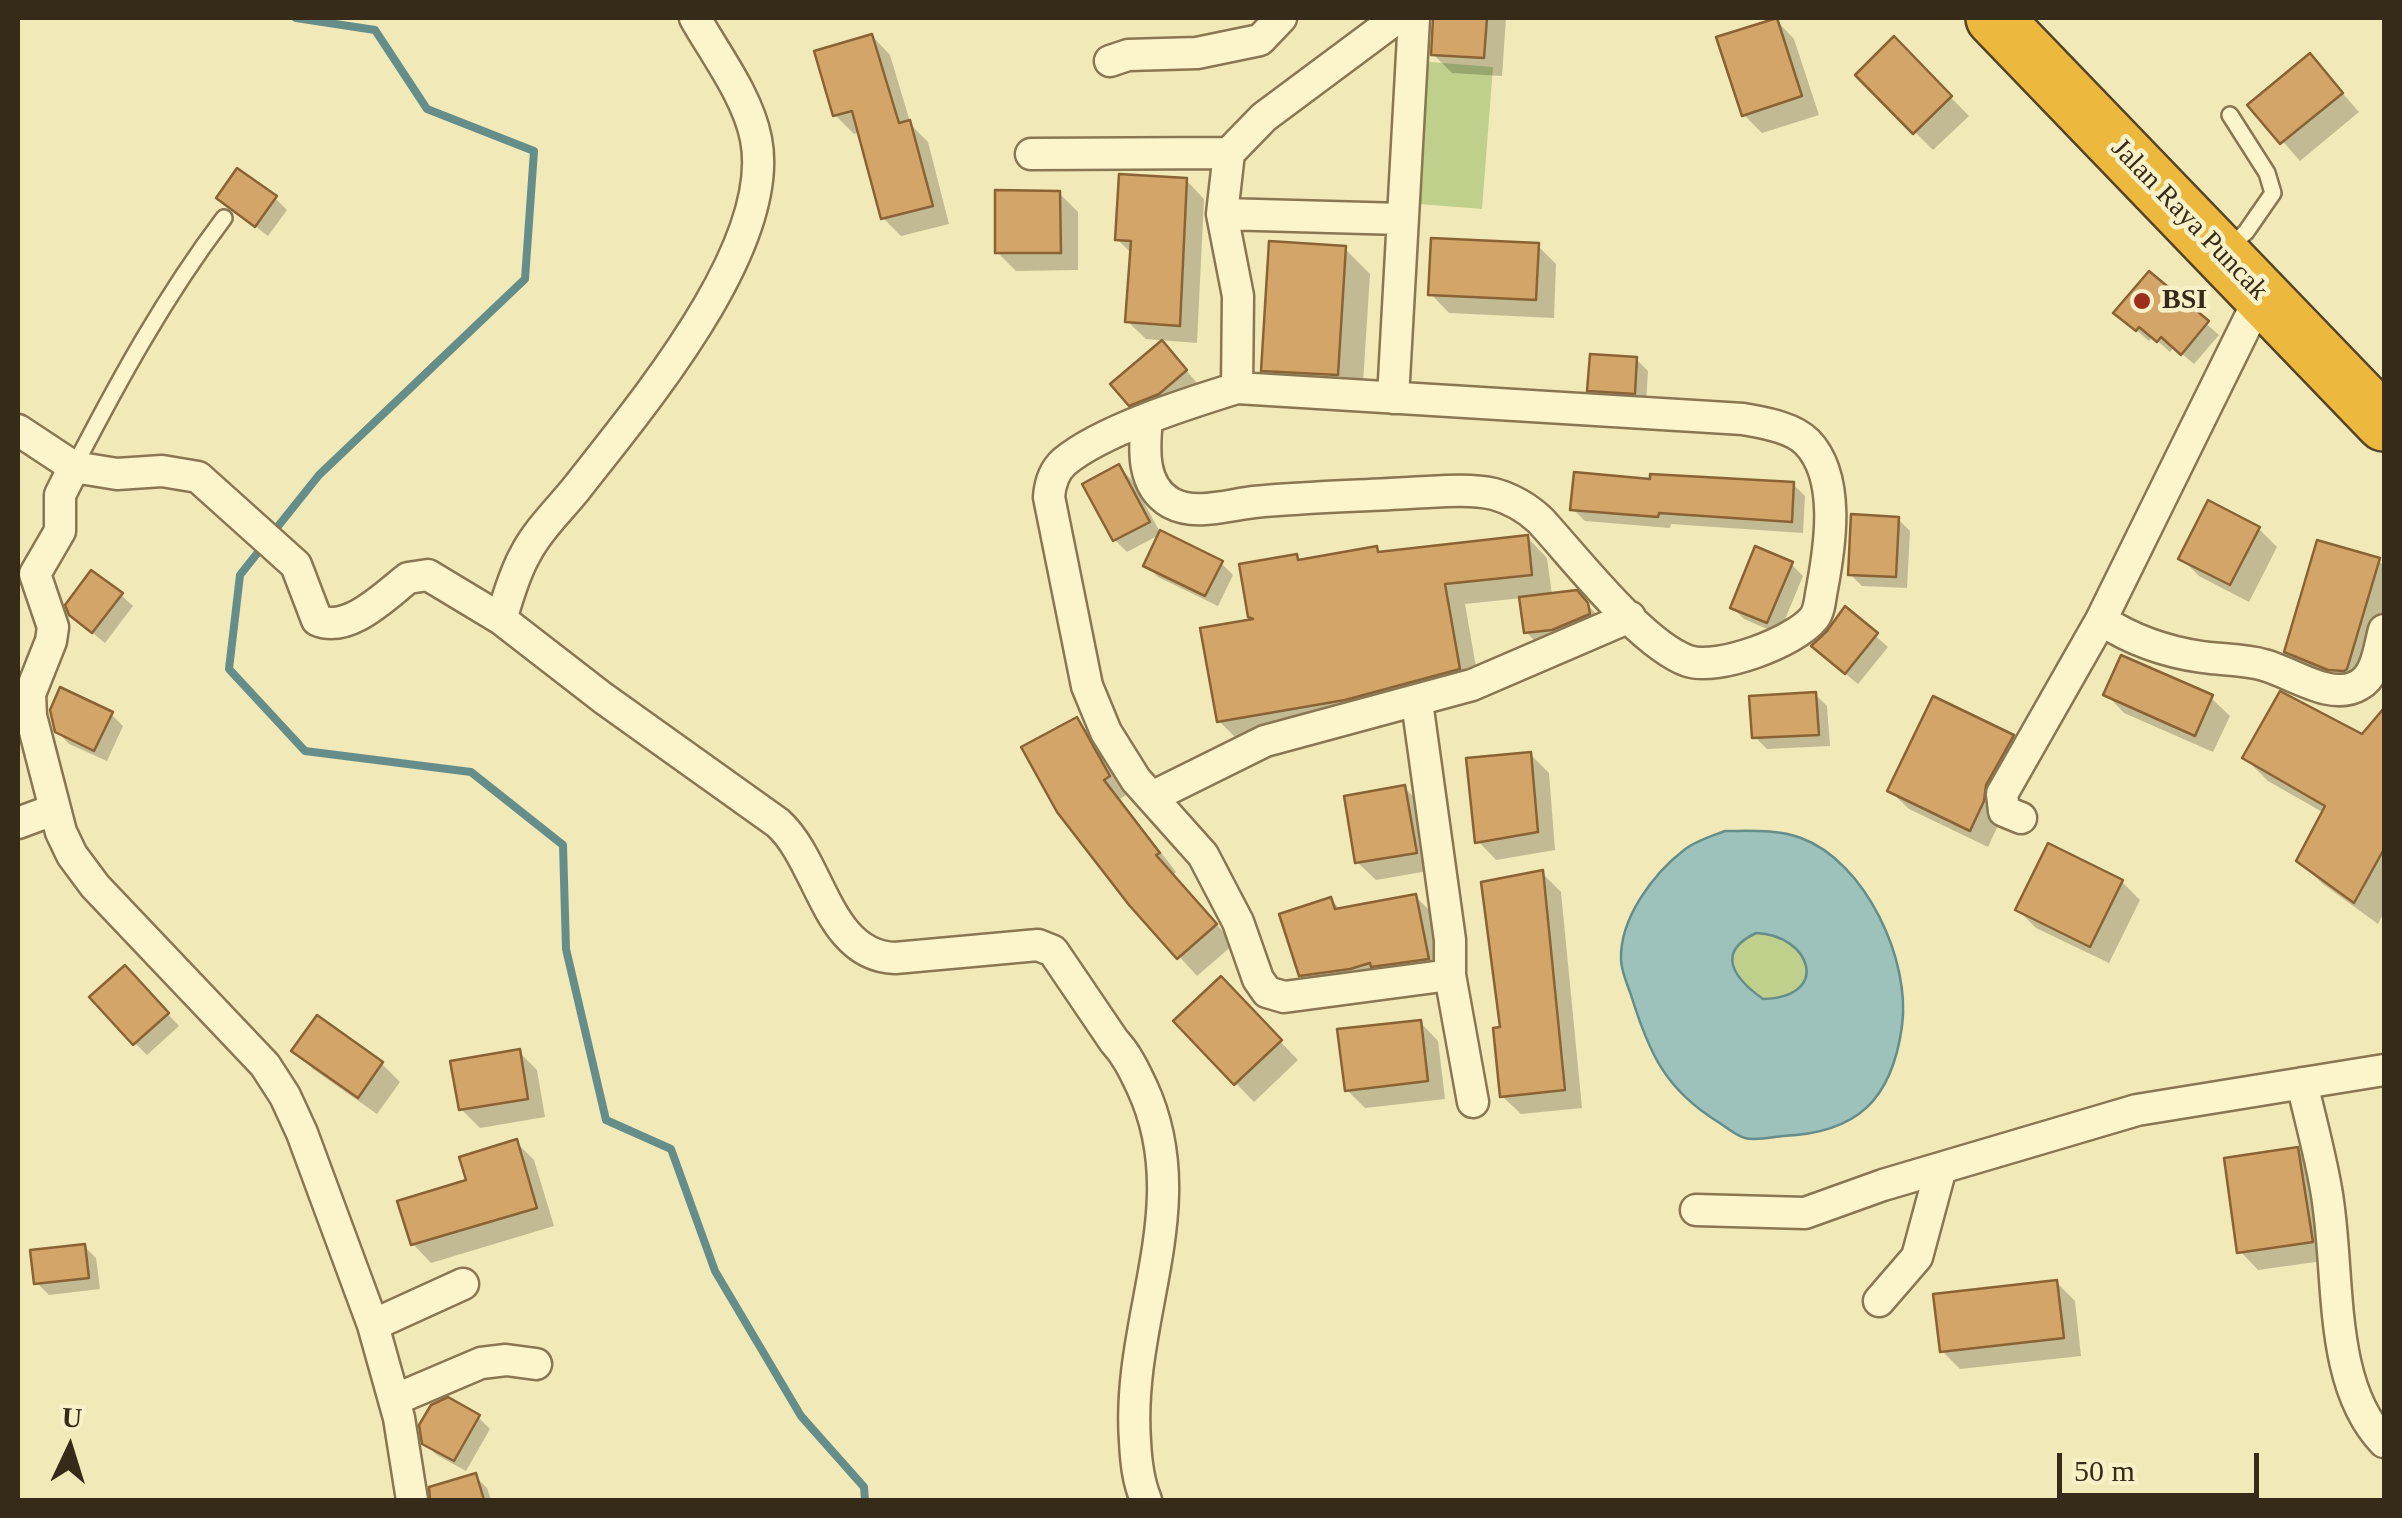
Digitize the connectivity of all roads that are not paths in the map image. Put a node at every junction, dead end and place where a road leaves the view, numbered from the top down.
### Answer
1 (695, 18) edge
2 (1281, 18) edge
3 (1397, 18) edge
4 (1414, 18) edge
5 (1994, 18) edge
6 (1110, 61) dead end
7 (2230, 115) dead end
8 (1229, 152) junction
9 (1031, 154) dead end
10 (1222, 214) junction
11 (224, 218) dead end
12 (1402, 220) junction
13 (2222, 254) junction
14 (2261, 295) junction
15 (1238, 388) junction
16 (1393, 398) junction
17 (1148, 419) junction
18 (2384, 422) edge
19 (18, 430) edge
20 (74, 466) junction
21 (1630, 616) junction
22 (501, 619) junction
23 (2101, 620) junction
24 (2384, 630) edge
25 (1416, 702) junction
26 (1152, 797) junction
27 (53, 810) junction
28 (2021, 818) dead end
29 (18, 824) edge
30 (1450, 975) junction
31 (2384, 1070) edge
32 (2302, 1083) junction
33 (1473, 1102) dead end
34 (1941, 1168) junction
35 (1696, 1210) dead end
36 (464, 1284) dead end
37 (1879, 1300) dead end
38 (373, 1325) junction
39 (536, 1364) dead end
40 (394, 1400) junction
41 (2384, 1442) edge
42 (412, 1500) edge
43 (1146, 1500) edge

1 - 22 street
2 - 6 street
3 - 8 street
4 - 12 street
5 - 13 highway, Jalan Raya Puncak
7 - 13 lane
8 - 9 street
8 - 10 street
10 - 12 street
10 - 15 street
11 - 20 lane
12 - 16 street
13 - 14 highway, Jalan Raya Puncak
14 - 18 highway, Jalan Raya Puncak
14 - 23 street
15 - 16 street
15 - 17 street
16 - 21 street
17 - 21 street
17 - 26 street
19 - 20 street
20 - 22 street
20 - 27 street
21 - 25 street
22 - 43 street
23 - 24 street
23 - 28 street
25 - 26 street
25 - 30 street
26 - 30 street
27 - 29 street
27 - 38 street
30 - 33 street
31 - 32 street
32 - 34 street
32 - 41 street
34 - 35 street
34 - 37 street
36 - 38 street
38 - 40 street
39 - 40 street
40 - 42 street

